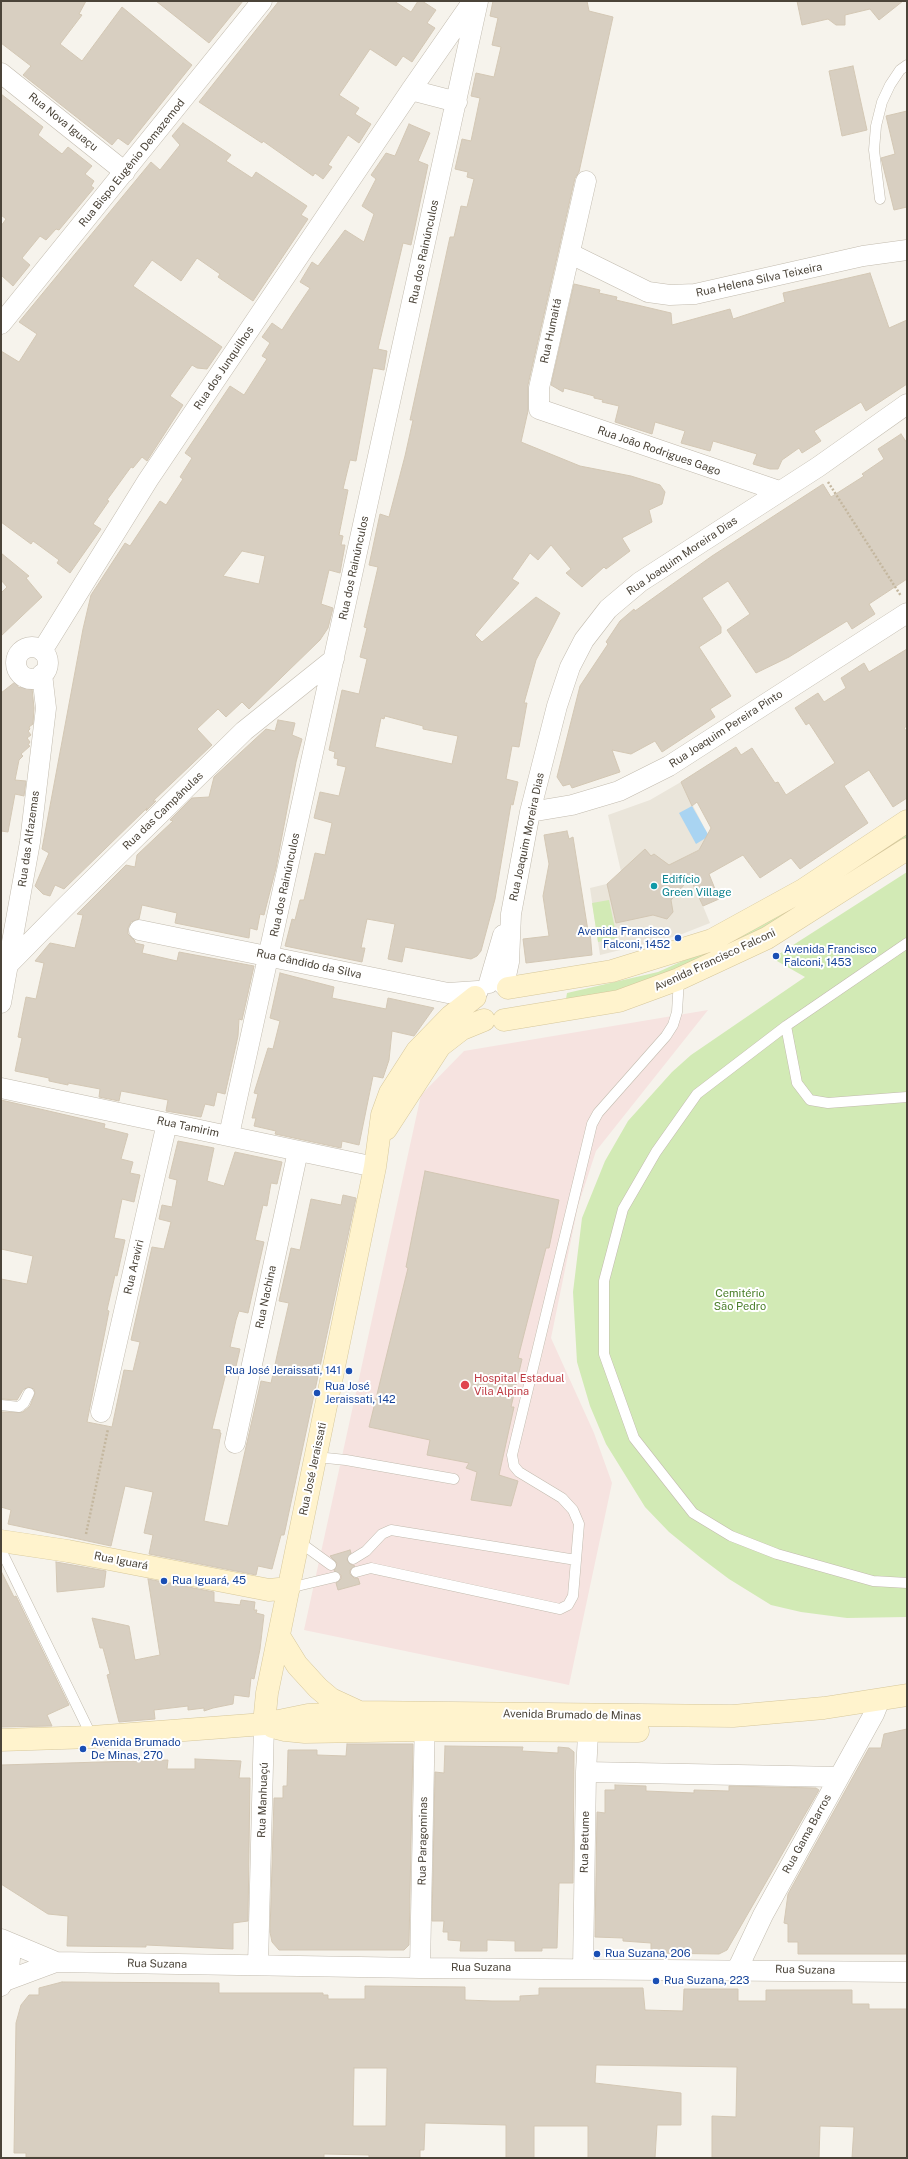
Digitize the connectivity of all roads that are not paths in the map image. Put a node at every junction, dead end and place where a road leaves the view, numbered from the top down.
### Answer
1 (262, 1) edge
2 (473, 1) edge
3 (478, 1) edge
4 (907, 65) edge
5 (1, 73) edge
6 (411, 90) junction
7 (457, 102) junction
8 (125, 172) junction
9 (586, 181) dead end
10 (880, 199) dead end
11 (907, 250) edge
12 (571, 254) junction
13 (1, 324) edge
14 (907, 404) edge
15 (539, 409) joint
16 (779, 490) junction
17 (905, 605) edge
18 (42, 651) junction
19 (334, 659) junction
20 (8, 668) edge
21 (42, 674) junction
22 (530, 812) junction
23 (907, 821) edge
24 (907, 849) edge
25 (139, 930) dead end
26 (907, 943) edge
27 (270, 955) junction
28 (4, 970) edge
29 (679, 979) junction
30 (491, 989) junction
31 (1, 1003) edge
32 (494, 1020) junction
33 (786, 1026) junction
34 (1, 1088) edge
35 (907, 1097) edge
36 (167, 1123) junction
37 (229, 1135) junction
38 (381, 1137) junction
39 (298, 1150) junction
40 (375, 1167) junction
41 (29, 1393) dead end
42 (1, 1405) edge
43 (101, 1412) road end
44 (235, 1443) dead end
45 (316, 1457) junction
46 (454, 1479) dead end
47 (298, 1540) junction
48 (1, 1541) edge
49 (1, 1550) edge
50 (366, 1551) junction
51 (353, 1559) dead end
52 (576, 1560) junction
53 (331, 1565) dead end
54 (371, 1568) junction
55 (356, 1572) dead end
56 (335, 1577) dead end
57 (907, 1582) edge
58 (289, 1588) junction
59 (279, 1636) junction
60 (907, 1695) edge
61 (877, 1707) junction
62 (907, 1711) edge
63 (358, 1712) junction
64 (425, 1722) junction
65 (589, 1723) junction
66 (264, 1724) junction
67 (92, 1737) junction
68 (1, 1740) edge
69 (586, 1772) junction
70 (839, 1777) junction
71 (1, 1940) edge
72 (56, 1962) junction
73 (258, 1965) junction
74 (420, 1968) junction
75 (583, 1969) junction
76 (737, 1970) junction
77 (907, 1972) edge
78 (2, 1986) edge

1 - 8 street, Rua Bispo Eugênio Demazemod
2 - 6 street, Rua dos Junquilhos
3 - 7 street, Rua dos Rainúnculos
4 - 10 lane
5 - 8 street, Rua Nova Iguaçu
6 - 7 street
6 - 18 street, Rua dos Junquilhos
7 - 19 street, Rua dos Rainúnculos
8 - 13 street, Rua Bispo Eugênio Demazemod
9 - 12 street, Rua Humaitá
11 - 12 street, Rua Helena Silva Teixeira
12 - 15 street, Rua Humaitá
14 - 16 street, Rua Joaquim Moreira Dias
15 - 16 street, Rua João Rodrigues Gago
16 - 22 street, Rua Joaquim Moreira Dias
17 - 22 street, Rua Joaquim Pereira Pinto
18 - 20 street
18 - 21 street
19 - 27 street, Rua dos Rainúnculos
19 - 28 street, Rua das Campânulas
20 - 21 street
21 - 28 street, Rua das Alfazemas
22 - 30 street, Rua Joaquim Moreira Dias
23 - 30 main road, Avenida Francisco Falconi
24 - 29 main road, Avenida Francisco Falconi
25 - 27 street, Rua Cândido da Silva
26 - 33 lane
27 - 30 street, Rua Cândido da Silva
27 - 37 street, Rua dos Rainúnculos
28 - 31 street, Rua das Alfazemas
29 - 32 main road, Avenida Francisco Falconi
29 - 52 lane
30 - 32 main road
30 - 32 main road
30 - 38 main road, Avenida Francisco Falconi
32 - 38 main road, Avenida Francisco Falconi
33 - 35 lane
33 - 57 lane
34 - 36 street, Rua Tamirim
36 - 37 street, Rua Tamirim
36 - 43 street, Rua Araviri
37 - 39 street, Rua Tamirim
38 - 40 main road, Rua José Jeraissati
39 - 40 street, Rua Tamirim
39 - 44 street, Rua Nachina
40 - 45 main road, Rua José Jeraissati
41 - 42 lane
45 - 46 lane
45 - 47 main road, Rua José Jeraissati
47 - 53 lane
47 - 58 main road, Rua José Jeraissati
48 - 58 main road, Rua Iguará
49 - 67 lane
50 - 51 lane
50 - 52 lane
50 - 54 lane
52 - 54 lane
54 - 55 lane
56 - 58 lane
58 - 59 main road, Rua José Jeraissati
59 - 63 main road
59 - 66 main road, Rua Manhuaçú
60 - 61 main road
61 - 62 main road
61 - 65 main road, Avenida Brumado de Minas
61 - 70 street, Rua Gama Barros
63 - 64 main road, Avenida Brumado de Minas
63 - 66 main road, Avenida Brumado de Minas
64 - 65 main road, Avenida Brumado de Minas
64 - 66 main road, Avenida Brumado de Minas
64 - 74 street, Rua Paragominas
65 - 69 street, Rua Betume
66 - 67 main road, Avenida Brumado de Minas
66 - 73 street, Rua Manhuaçú
67 - 68 main road, Avenida Brumado de Minas
69 - 70 street
69 - 75 street, Rua Betume
70 - 76 street, Rua Gama Barros
71 - 72 street, Rua Suzana
71 - 78 street
72 - 73 street, Rua Suzana
72 - 78 street, Rua Suzana
73 - 74 street, Rua Suzana
74 - 75 street, Rua Suzana
75 - 76 street, Rua Suzana
76 - 77 street, Rua Suzana

